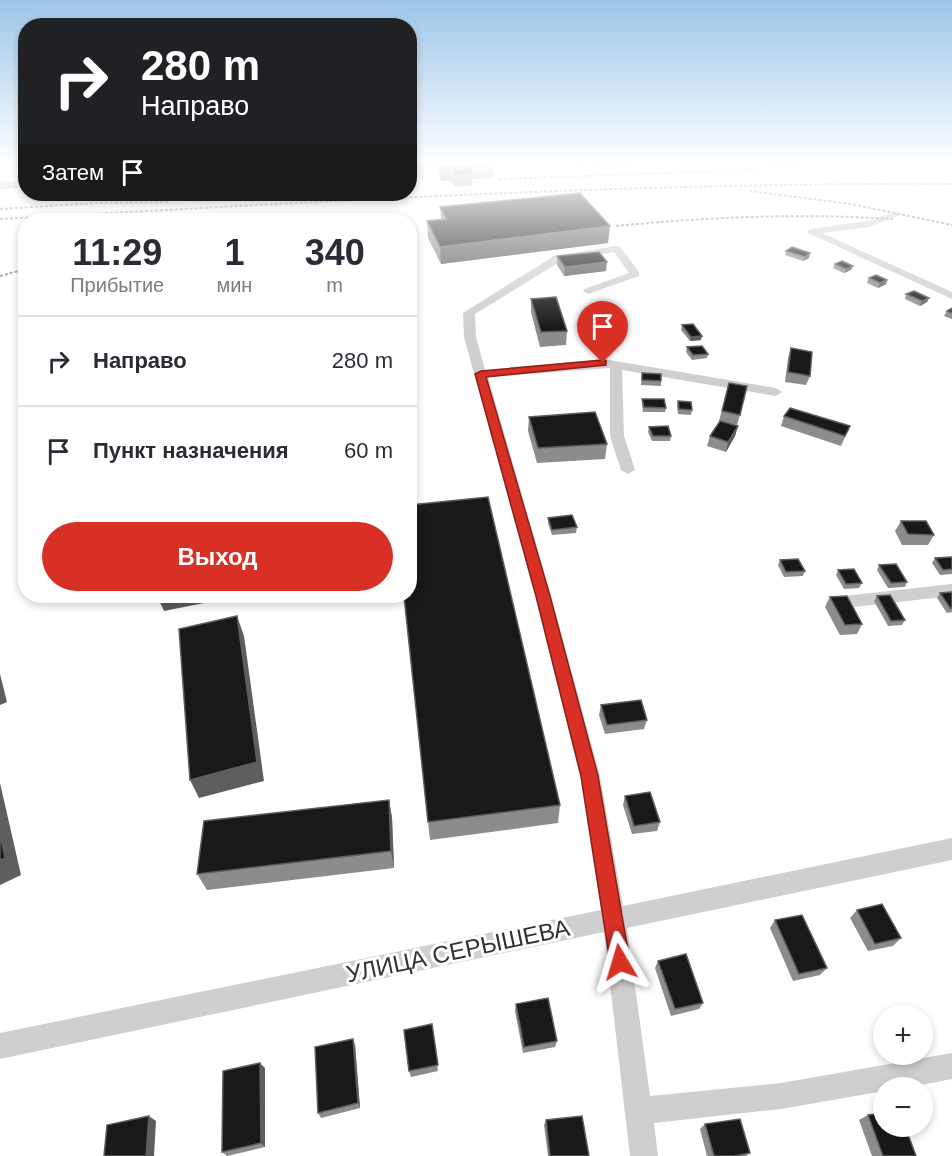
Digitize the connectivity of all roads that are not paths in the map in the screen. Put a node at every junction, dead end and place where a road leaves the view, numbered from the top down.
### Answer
1 (884, 219) edge
2 (588, 291) dead end
3 (952, 296) edge
4 (616, 365) junction
5 (481, 374) junction
6 (776, 392) dead end
7 (628, 470) dead end
8 (952, 590) edge
9 (835, 603) edge
10 (952, 849) edge
11 (614, 919) junction
12 (0, 1046) edge
13 (952, 1066) edge
14 (638, 1111) junction
15 (644, 1156) edge

1 - 3 street
2 - 5 street
4 - 5 street
4 - 6 street
4 - 7 street
5 - 11 street
8 - 9 street
10 - 11 street, УЛИЦА СЕРЫШЕВА
11 - 12 street, УЛИЦА СЕРЫШЕВА
11 - 14 street
13 - 14 street
14 - 15 street

